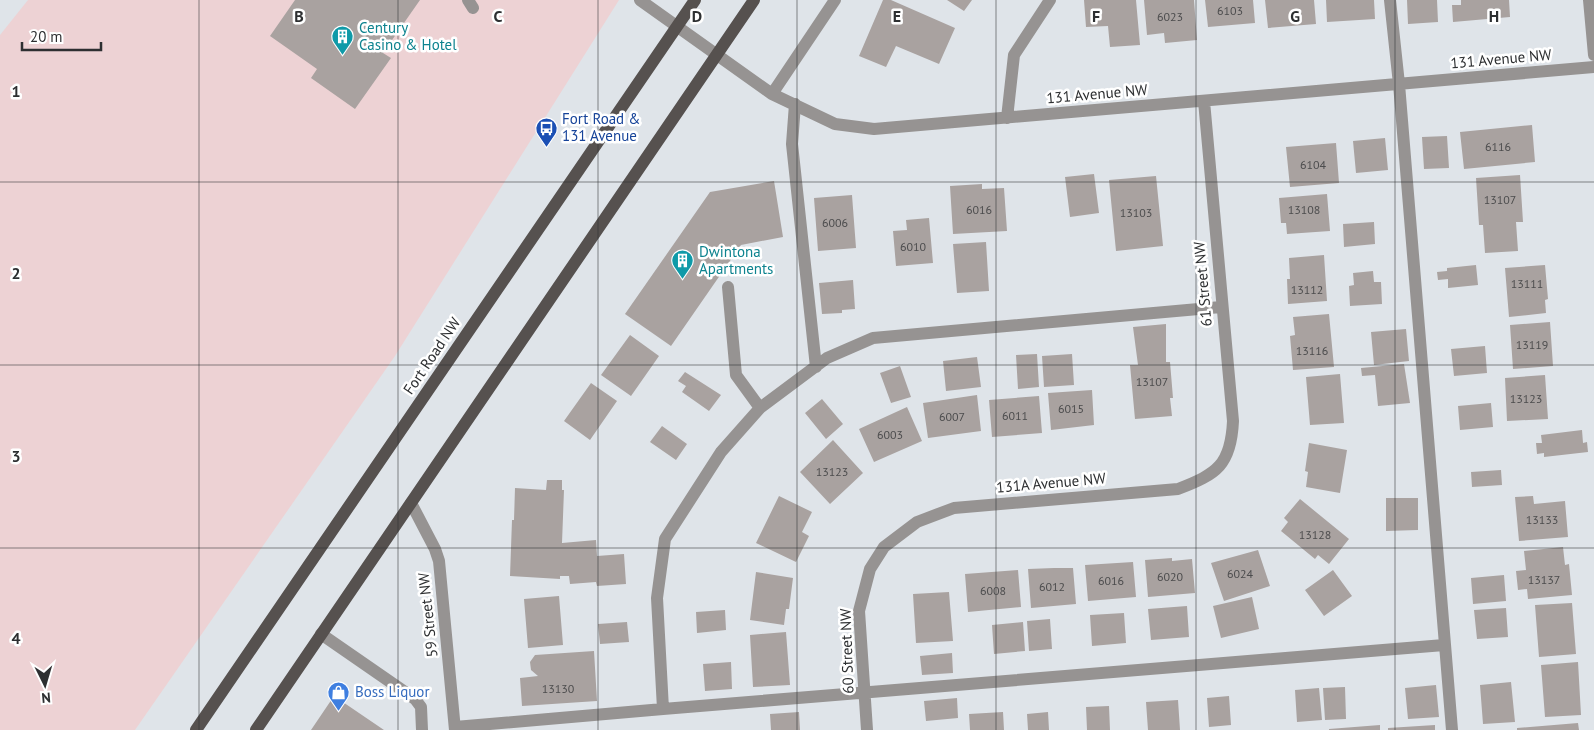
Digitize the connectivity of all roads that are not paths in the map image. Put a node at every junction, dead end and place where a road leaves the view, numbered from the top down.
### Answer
1 (640, 0) edge
2 (695, 0) edge
3 (754, 0) edge
4 (835, 0) edge
5 (1050, 0) edge
6 (1390, 0) edge
7 (1589, 0) edge
8 (677, 26) junction
9 (716, 54) junction
10 (1594, 55) edge
11 (1594, 68) edge
12 (1399, 84) junction
13 (772, 94) junction
14 (1204, 101) junction
15 (794, 104) junction
16 (1007, 118) junction
17 (728, 286) dead end
18 (1221, 307) junction
19 (816, 367) junction
20 (760, 408) junction
21 (1224, 462) joint
22 (411, 503) junction
23 (884, 547) joint
24 (321, 634) junction
25 (1444, 645) junction
26 (864, 693) junction
27 (663, 709) junction
28 (455, 728) edge
29 (196, 730) edge
30 (256, 730) edge
31 (422, 730) edge
32 (867, 730) edge
33 (1452, 730) edge

1 - 8 street, 131 Avenue NW
2 - 8 main road, Fort Road NW
3 - 9 main road
4 - 13 street
5 - 16 street
6 - 12 street
7 - 10 street
8 - 9 street, 131 Avenue NW
8 - 29 main road, Fort Road NW
9 - 13 street, 131 Avenue NW
9 - 22 main road
11 - 12 street, 131 Avenue NW
12 - 14 street, 131 Avenue NW
12 - 25 street
13 - 15 street, 131 Avenue NW
14 - 16 street, 131 Avenue NW
14 - 18 street, 61 Street NW
15 - 16 street, 131 Avenue NW
15 - 19 street
17 - 20 street
18 - 19 street
18 - 21 street, 61 Street NW
19 - 20 street
20 - 27 street
21 - 23 street, 131A Avenue NW
22 - 24 main road
22 - 28 street, 59 Street NW
23 - 26 street, 60 Street NW
24 - 30 main road
24 - 31 street
25 - 26 street
25 - 33 street
26 - 27 street
26 - 32 street, 60 Street NW
27 - 28 street

